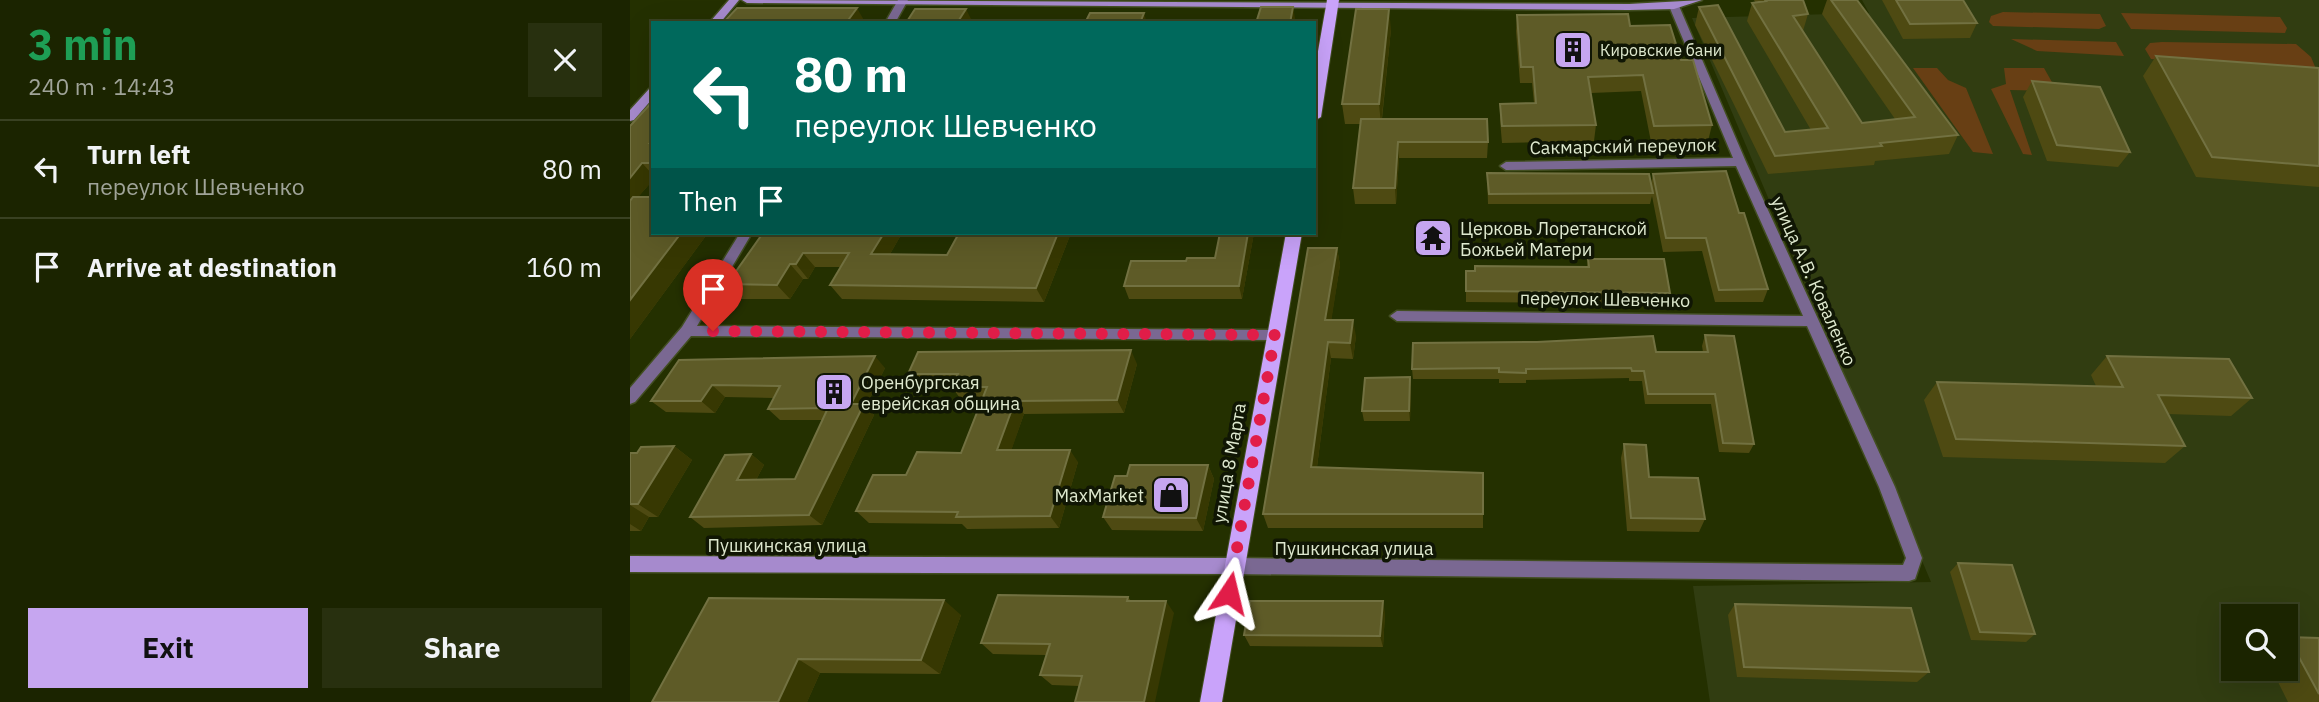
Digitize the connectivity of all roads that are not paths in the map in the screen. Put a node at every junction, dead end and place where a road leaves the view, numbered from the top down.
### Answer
1 (734, 0) edge
2 (747, 0) edge
3 (1697, 0) edge
4 (902, 1) edge
5 (1227, 2) edge
6 (1332, 2) edge
7 (1674, 6) junction
8 (715, 21) edge
9 (891, 21) edge
10 (651, 93) edge
11 (1316, 104) edge
12 (630, 117) edge
13 (1740, 162) junction
14 (1506, 166) dead end
15 (745, 235) edge
16 (1294, 235) edge
17 (1397, 316) dead end
18 (1813, 321) junction
19 (687, 331) junction
20 (1275, 335) junction
21 (630, 398) edge
22 (630, 564) edge
23 (1234, 566) junction
24 (1909, 573) joint
25 (1210, 702) edge

1 - 8 main road
2 - 4 main road
3 - 7 main road
4 - 5 main road
4 - 9 street
5 - 6 main road
6 - 7 main road
6 - 11 main road
7 - 13 street, улица А.В. Коваленко
10 - 12 main road
13 - 14 street, Сакмарский переулок
13 - 18 street, улица А.В. Коваленко
15 - 19 street
16 - 20 main road, улица 8 Марта
17 - 18 street, переулок Шевченко
18 - 24 street, улица А.В. Коваленко
19 - 20 street
19 - 21 street
20 - 23 main road, улица 8 Марта
22 - 23 main road, Пушкинская улица
23 - 24 street, Пушкинская улица
23 - 25 main road, улица 8 Марта

